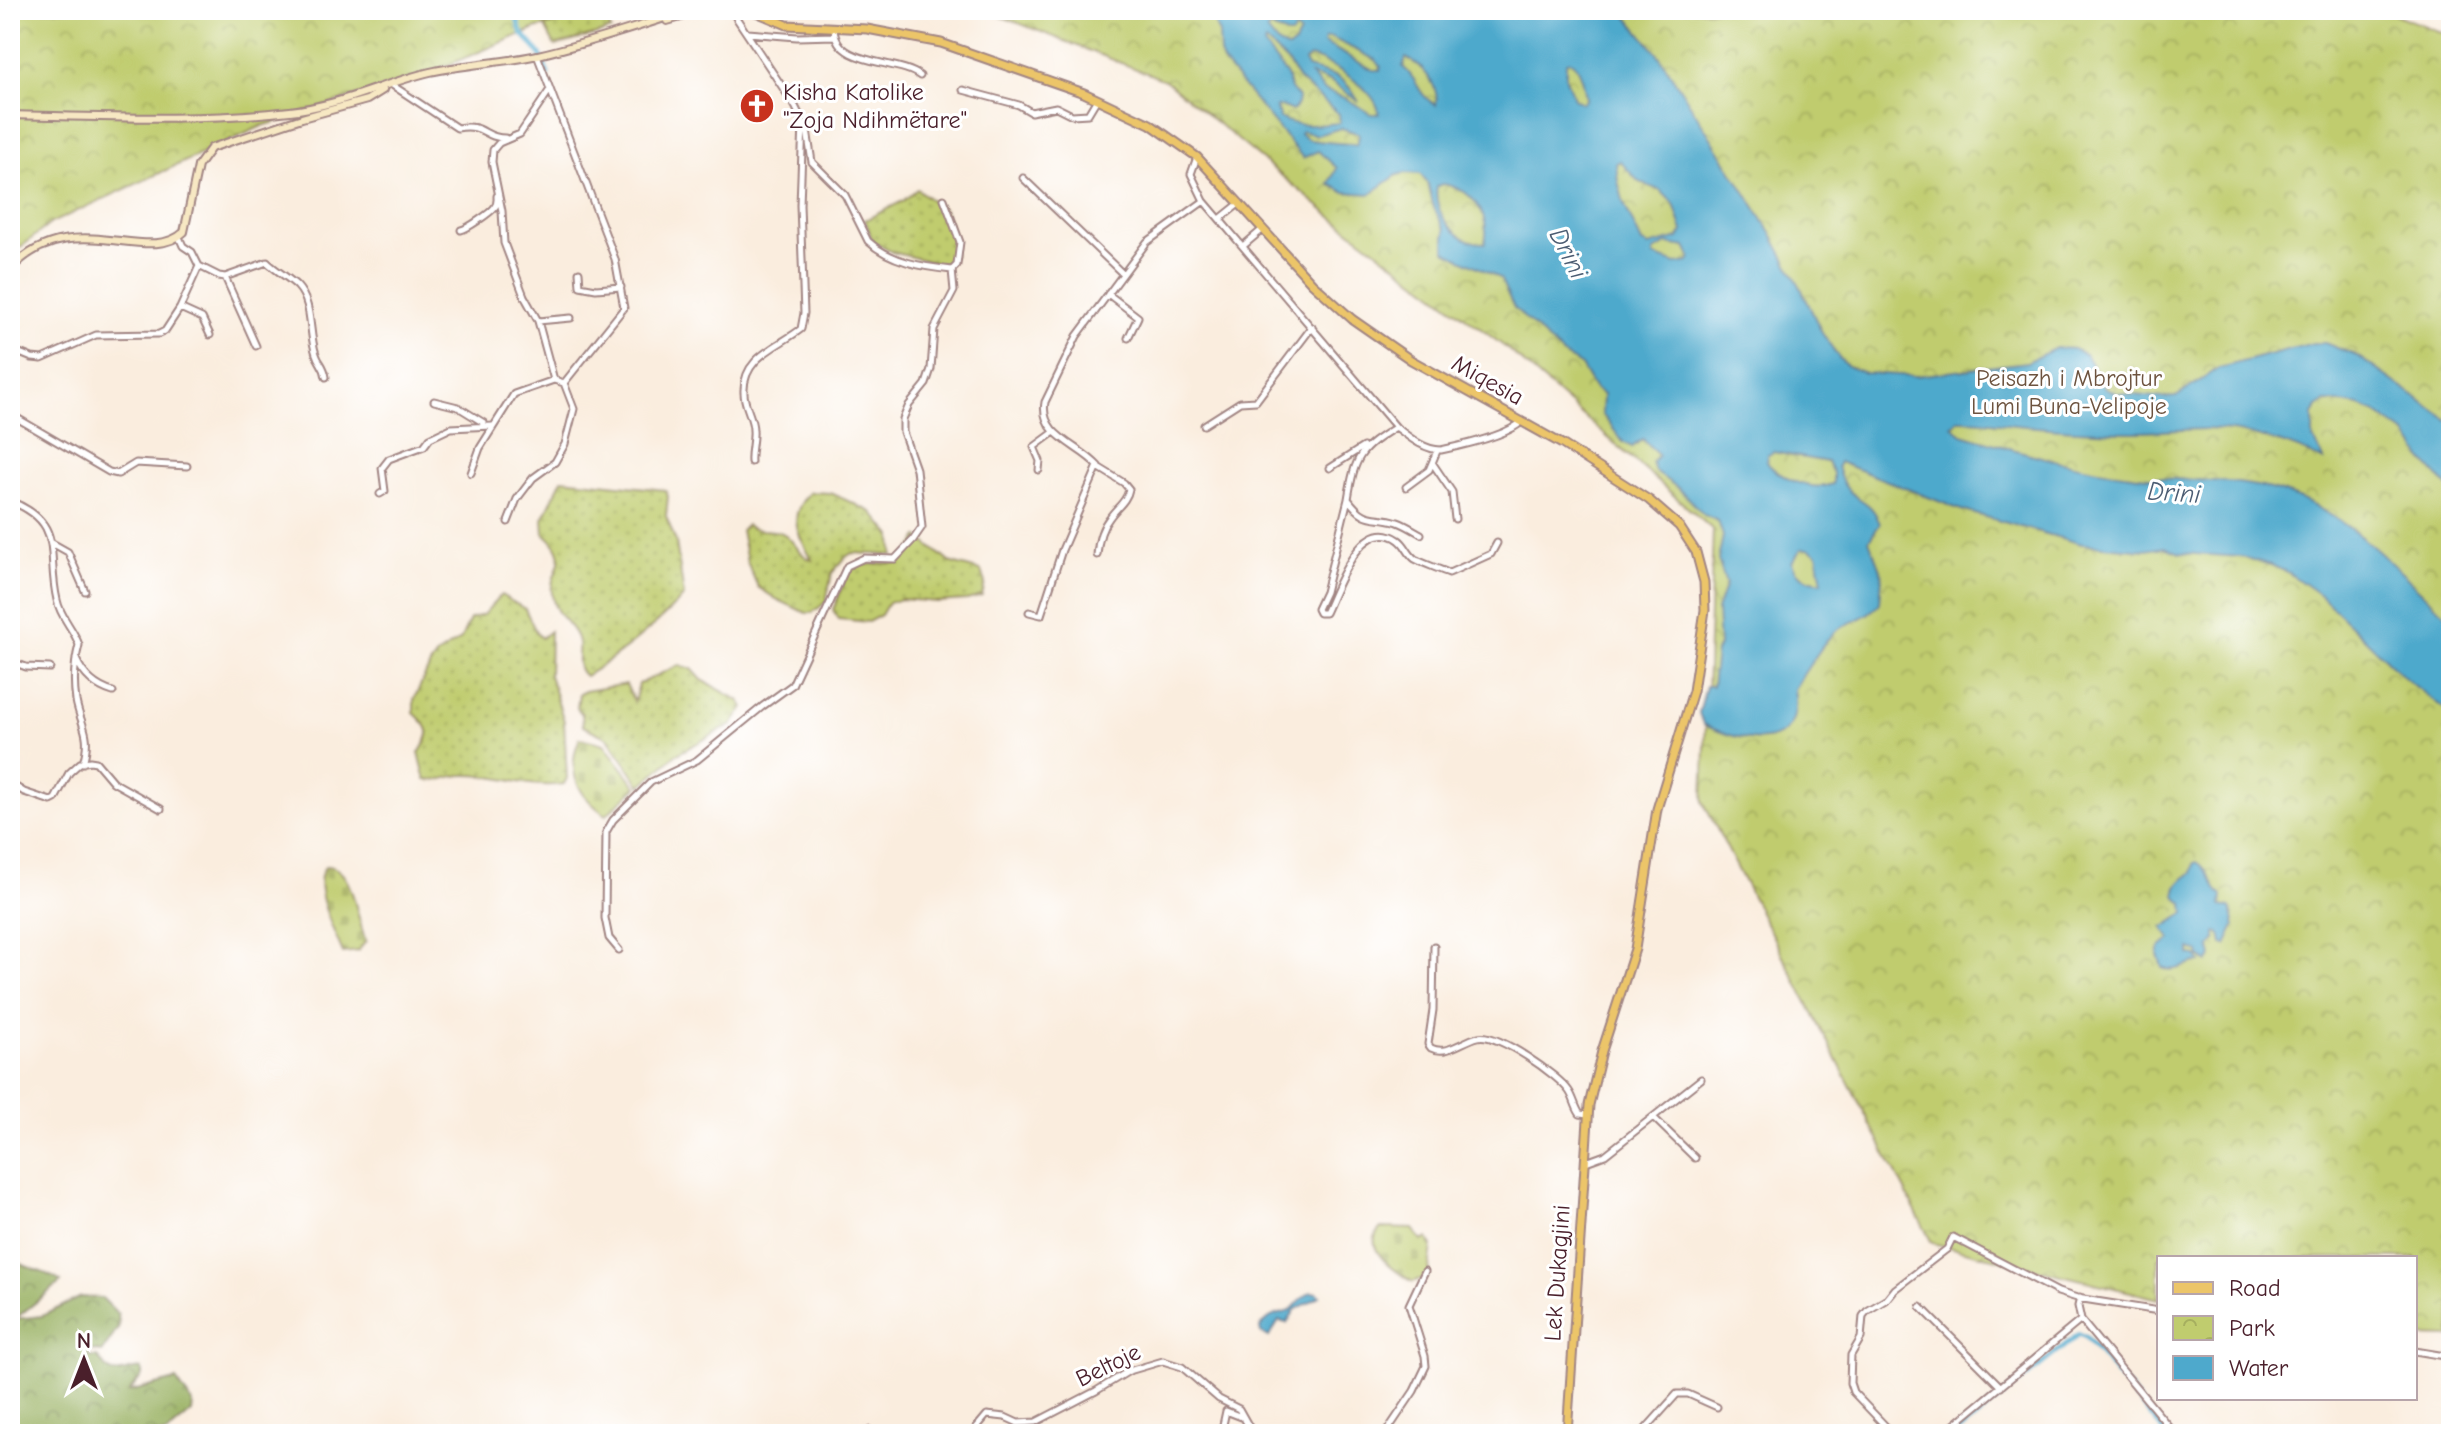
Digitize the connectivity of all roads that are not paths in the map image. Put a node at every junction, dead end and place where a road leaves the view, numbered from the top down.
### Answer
1 (690, 10) edge
2 (707, 10) edge
3 (731, 10) edge
4 (750, 11) edge
5 (655, 23) junction
6 (834, 32) junction
7 (747, 33) junction
8 (538, 55) junction
9 (920, 76) dead end
10 (388, 86) junction
11 (549, 90) junction
12 (963, 90) dead end
13 (1097, 98) junction
14 (10, 115) edge
15 (803, 121) junction
16 (510, 138) junction
17 (1197, 157) junction
18 (1023, 178) dead end
19 (497, 187) junction
20 (944, 199) dead end
21 (1204, 201) junction
22 (1240, 203) junction
23 (1220, 219) junction
24 (1263, 229) junction
25 (461, 230) dead end
26 (179, 237) junction
27 (1243, 246) junction
28 (10, 255) edge
29 (199, 266) junction
30 (13, 267) edge
31 (952, 270) junction
32 (579, 272) dead end
33 (1123, 274) junction
34 (225, 277) junction
35 (621, 287) junction
36 (1108, 294) junction
37 (180, 308) junction
38 (571, 318) dead end
39 (538, 321) junction
40 (1312, 327) junction
41 (210, 335) dead end
42 (1128, 338) dead end
43 (256, 346) dead end
44 (10, 349) edge
45 (326, 377) dead end
46 (554, 380) junction
47 (564, 383) junction
48 (434, 401) dead end
49 (10, 414) edge
50 (1522, 421) junction
51 (490, 425) junction
52 (1204, 425) dead end
53 (1396, 427) junction
54 (1053, 433) junction
55 (1369, 444) junction
56 (1437, 451) junction
57 (751, 462) dead end
58 (1433, 464) junction
59 (187, 466) dead end
60 (1098, 466) junction
61 (1330, 468) dead end
62 (1039, 470) dead end
63 (471, 473) dead end
64 (1406, 487) dead end
65 (380, 494) dead end
66 (1348, 499) junction
67 (10, 501) edge
68 (1455, 519) dead end
69 (508, 522) dead end
70 (1421, 534) dead end
71 (51, 542) junction
72 (1497, 543) dead end
73 (1097, 555) dead end
74 (85, 591) dead end
75 (1029, 612) dead end
76 (75, 658) junction
77 (10, 661) edge
78 (50, 668) dead end
79 (113, 692) dead end
80 (83, 763) junction
81 (10, 783) edge
82 (161, 809) dead end
83 (1434, 946) dead end
84 (619, 950) dead end
85 (1602, 1051) joint
86 (1701, 1079) dead end
87 (1588, 1115) junction
88 (1653, 1117) junction
89 (1695, 1158) dead end
90 (1584, 1163) junction
91 (1425, 1271) dead end
92 (2080, 1298) junction
93 (1921, 1307) dead end
94 (2157, 1311) edge
95 (2081, 1320) junction
96 (2417, 1351) edge
97 (2451, 1357) edge
98 (2001, 1387) junction
99 (1717, 1407) dead end
100 (1244, 1418) junction
101 (870, 1430) dead end
102 (1252, 1431) edge
103 (1387, 1431) edge
104 (1244, 1433) edge
105 (881, 1434) edge
106 (971, 1434) edge
107 (1201, 1434) edge
108 (1212, 1434) edge
109 (1221, 1434) edge
110 (1567, 1434) edge
111 (1641, 1434) edge
112 (1893, 1434) edge
113 (1943, 1434) edge
114 (2175, 1434) edge

1 - 5 main road
2 - 5 main road
3 - 7 street
4 - 6 main road, Miqesia
5 - 8 main road
6 - 7 street
6 - 9 street
6 - 13 main road, Miqesia
7 - 15 street
8 - 10 main road
8 - 11 street
10 - 14 main road
10 - 16 street
10 - 26 main road
11 - 16 street
11 - 35 street
12 - 13 street
13 - 17 main road, Miqesia
15 - 31 street
15 - 57 street
16 - 19 street
17 - 21 street
17 - 22 main road, Miqesia
18 - 33 street
19 - 25 street
19 - 39 street
20 - 31 street
21 - 23 street
21 - 33 street
22 - 23 street
22 - 24 main road, Miqesia
23 - 27 street
24 - 27 street
24 - 50 main road, Miqesia
26 - 29 street
26 - 30 main road
27 - 40 street
28 - 30 street
29 - 34 street
29 - 37 street
31 - 84 street
32 - 35 street
33 - 36 street
34 - 43 street
34 - 45 street
35 - 47 street
36 - 42 street
36 - 54 street
37 - 41 street
37 - 44 street
38 - 39 street
39 - 46 street
40 - 52 street
40 - 53 street
46 - 47 street
46 - 51 street
47 - 69 street
48 - 51 street
49 - 59 street
50 - 56 street
50 - 85 main road, Miqesia
51 - 63 street
51 - 65 street
53 - 55 street
53 - 56 street
54 - 60 street
54 - 62 street
55 - 61 street
55 - 66 street
56 - 58 street
58 - 64 street
58 - 68 street
60 - 73 street
60 - 75 street
66 - 70 street
66 - 72 street
67 - 71 street
71 - 74 street
71 - 76 street
76 - 79 street
76 - 80 street
77 - 78 street
80 - 81 street
80 - 82 street
83 - 87 street
85 - 87 main road, Lek Dukagjini
86 - 88 street
87 - 90 main road, Lek Dukagjini
88 - 89 street
88 - 90 street
90 - 110 main road, Lek Dukagjini
91 - 103 street
92 - 94 street
92 - 95 street
92 - 112 street
93 - 98 street
95 - 98 street
95 - 114 street
96 - 97 street
98 - 113 street
99 - 111 street
100 - 102 street, Beltoje
100 - 106 street, Beltoje
100 - 109 street
101 - 105 street
102 - 104 street, Beltoje
107 - 108 street

